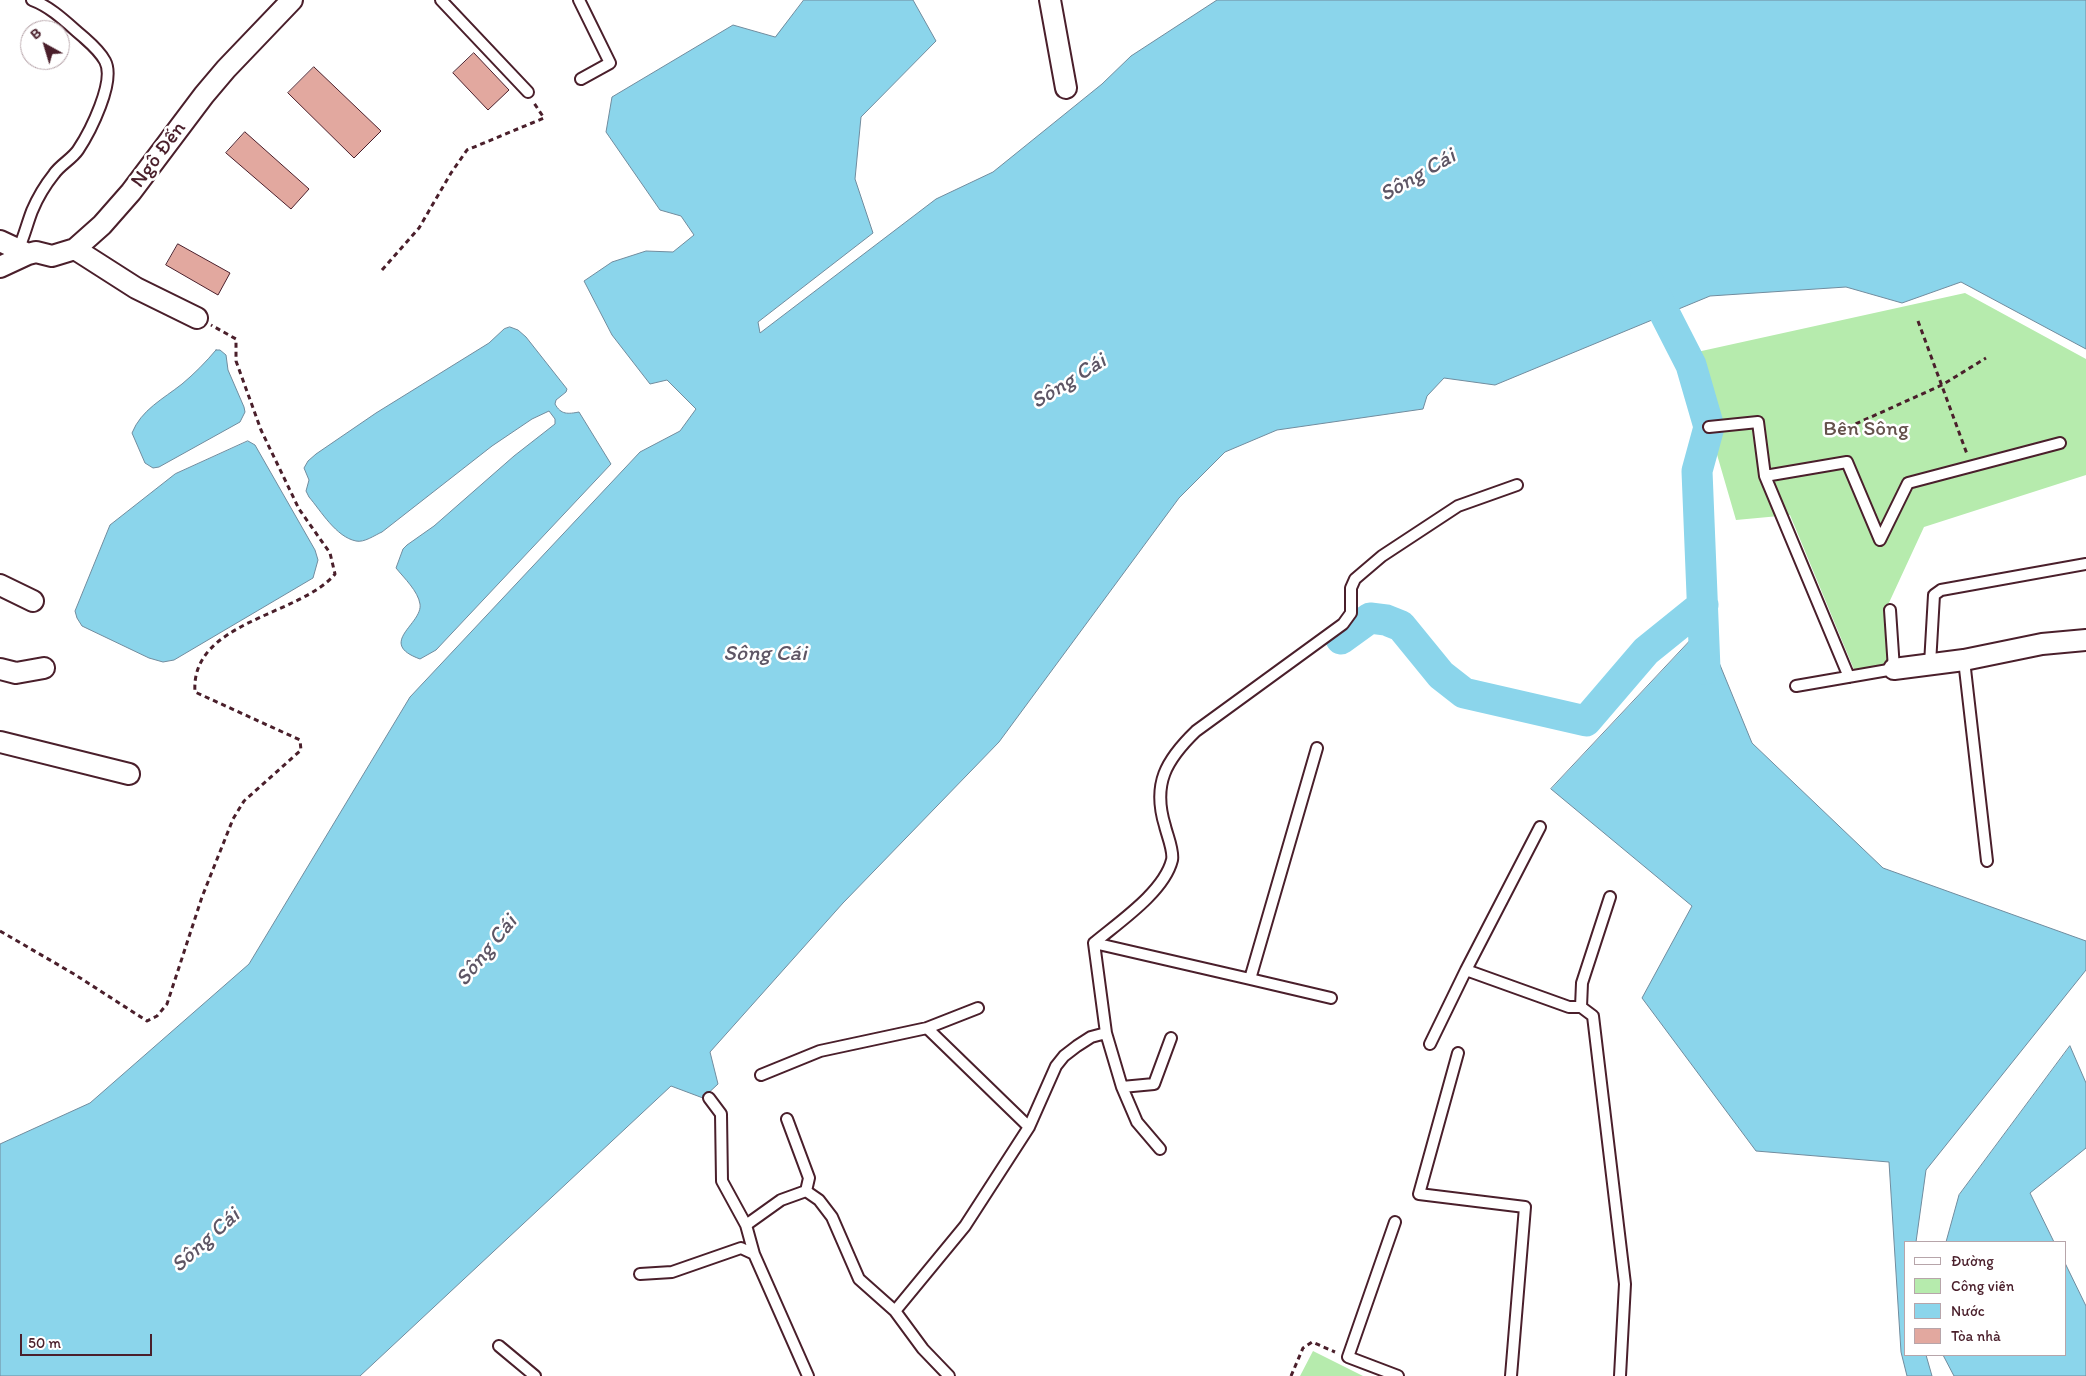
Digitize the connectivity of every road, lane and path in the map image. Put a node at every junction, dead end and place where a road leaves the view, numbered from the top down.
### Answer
1 (32, 0) edge
2 (292, 0) edge
3 (441, 0) edge
4 (579, 0) edge
5 (1050, 0) edge
6 (581, 79) dead end
7 (1066, 88) dead end
8 (528, 92) joint
9 (0, 240) edge
10 (75, 248) junction
11 (23, 252) junction
12 (0, 267) edge
13 (382, 270) dead end
14 (197, 318) joint
15 (1918, 321) dead end
16 (1986, 358) dead end
17 (1942, 385) junction
18 (1709, 427) dead end
19 (1831, 435) dead end
20 (2060, 443) dead end
21 (1972, 466) junction
22 (1765, 476) junction
23 (1517, 485) dead end
24 (2086, 564) edge
25 (0, 585) edge
26 (33, 601) dead end
27 (1890, 610) dead end
28 (2086, 640) edge
29 (1964, 660) junction
30 (1930, 664) junction
31 (44, 668) dead end
32 (0, 669) edge
33 (1894, 669) junction
34 (1849, 677) junction
35 (1796, 686) dead end
36 (0, 742) edge
37 (1317, 748) dead end
38 (129, 774) dead end
39 (1540, 827) dead end
40 (1987, 861) dead end
41 (1610, 897) dead end
42 (0, 931) edge
43 (1094, 943) junction
44 (1466, 970) junction
45 (1250, 979) junction
46 (1332, 998) dead end
47 (1581, 1007) junction
48 (978, 1008) dead end
49 (927, 1028) junction
50 (1106, 1033) junction
51 (1171, 1038) dead end
52 (1430, 1044) dead end
53 (1458, 1053) dead end
54 (761, 1075) dead end
55 (1122, 1087) junction
56 (709, 1098) dead end
57 (787, 1119) dead end
58 (1029, 1127) junction
59 (1160, 1149) dead end
60 (806, 1191) junction
61 (1395, 1222) dead end
62 (746, 1225) junction
63 (754, 1254) junction
64 (640, 1274) dead end
65 (895, 1311) junction
66 (499, 1346) dead end
67 (1348, 1357) junction
68 (535, 1376) edge
69 (808, 1376) edge
70 (949, 1376) edge
71 (1291, 1376) edge
72 (1398, 1376) edge
73 (1511, 1376) edge
74 (1620, 1376) edge

1 - 11 lane
2 - 10 street, Ngô Đến
3 - 8 lane
4 - 6 lane
5 - 7 street
8 - 13 path
9 - 11 street
10 - 11 street, Ngô Đến
10 - 14 street
11 - 12 street, Ngô Đến
14 - 42 path
15 - 17 path
16 - 17 path
17 - 19 path
17 - 21 path
18 - 22 lane
20 - 21 lane
21 - 22 lane
22 - 34 lane
23 - 43 lane
24 - 30 lane
25 - 26 street
27 - 33 lane
28 - 29 street
29 - 30 street
29 - 40 lane
30 - 33 street
31 - 32 street
33 - 34 lane
34 - 35 lane
36 - 38 street
37 - 45 lane
39 - 44 lane
41 - 47 lane
43 - 45 lane
43 - 50 lane
44 - 47 lane
44 - 52 lane
45 - 46 lane
47 - 74 lane
48 - 49 lane
49 - 54 lane
49 - 58 lane
50 - 55 lane
50 - 58 lane
51 - 55 lane
53 - 73 lane
55 - 59 lane
56 - 62 lane
57 - 60 lane
58 - 65 lane
60 - 62 lane
60 - 65 lane
61 - 67 lane
62 - 63 lane
63 - 64 lane
63 - 69 lane
65 - 70 lane
66 - 68 lane
67 - 71 path
67 - 72 lane

